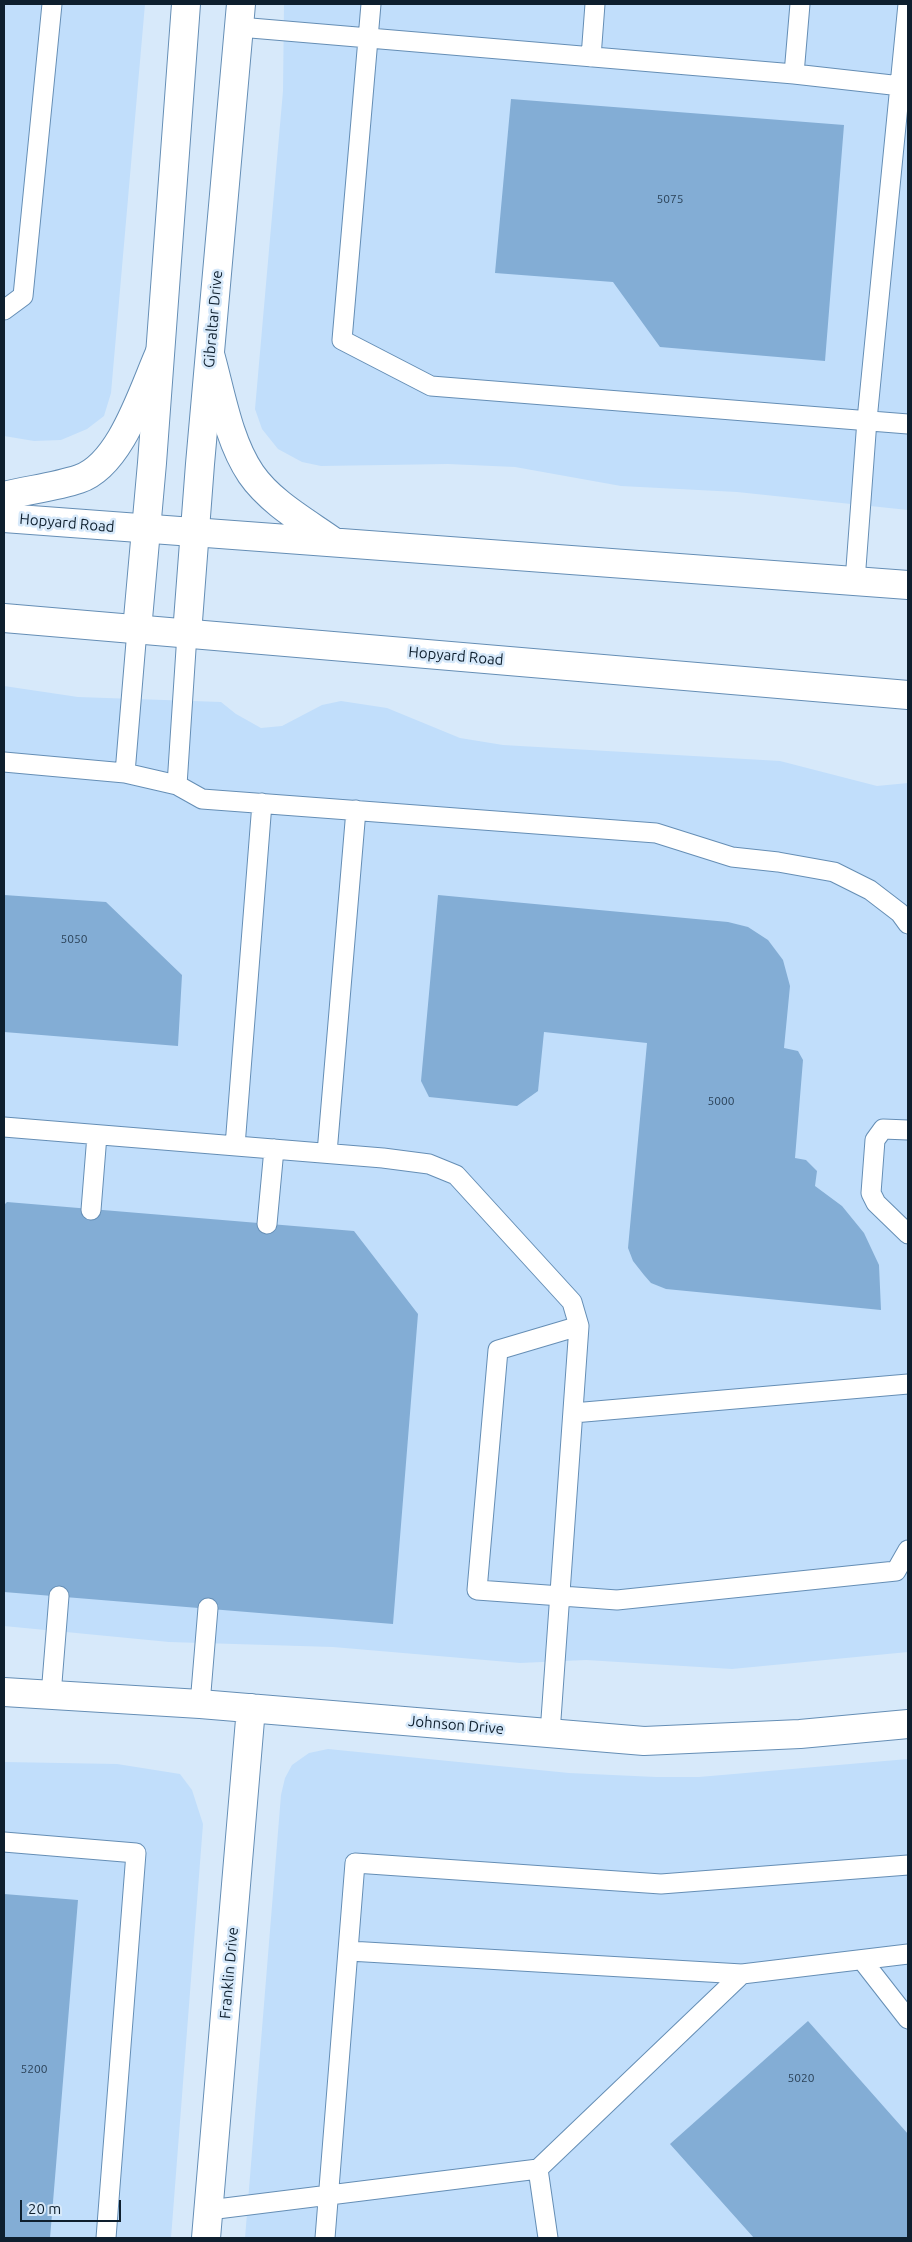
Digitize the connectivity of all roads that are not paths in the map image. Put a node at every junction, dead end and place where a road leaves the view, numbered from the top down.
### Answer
1 (52, 4) edge
2 (186, 4) edge
3 (371, 4) edge
4 (595, 4) edge
5 (800, 4) edge
6 (908, 4) edge
7 (240, 15) edge
8 (368, 38) junction
9 (591, 57) junction
10 (794, 74) junction
11 (901, 86) junction
12 (4, 310) edge
13 (160, 352) junction
14 (210, 354) junction
15 (867, 420) junction
16 (908, 424) edge
17 (4, 496) edge
18 (4, 518) edge
19 (146, 530) junction
20 (195, 533) junction
21 (334, 542) junction
22 (855, 581) junction
23 (908, 585) edge
24 (4, 618) edge
25 (137, 630) junction
26 (187, 634) junction
27 (908, 695) edge
28 (4, 762) edge
29 (125, 773) junction
30 (177, 785) junction
31 (262, 803) junction
32 (356, 810) junction
33 (908, 924) edge
34 (4, 1127) edge
35 (908, 1130) edge
36 (97, 1135) junction
37 (235, 1146) junction
38 (274, 1149) junction
39 (327, 1154) junction
40 (91, 1210) dead end
41 (267, 1224) dead end
42 (908, 1234) edge
43 (579, 1326) junction
44 (908, 1384) edge
45 (573, 1413) junction
46 (908, 1550) edge
47 (59, 1596) dead end
48 (560, 1596) junction
49 (208, 1608) dead end
50 (4, 1692) edge
51 (51, 1695) junction
52 (200, 1704) junction
53 (251, 1708) junction
54 (908, 1724) edge
55 (550, 1733) junction
56 (4, 1842) edge
57 (908, 1865) edge
58 (349, 1951) junction
59 (908, 1954) edge
60 (862, 1960) junction
61 (742, 1974) junction
62 (908, 2019) edge
63 (538, 2169) junction
64 (329, 2195) junction
65 (209, 2210) junction
66 (106, 2238) edge
67 (206, 2238) edge
68 (325, 2238) edge
69 (548, 2238) edge

1 - 12 lane
2 - 13 street
3 - 8 lane
4 - 9 lane
5 - 10 lane
6 - 11 lane
7 - 8 lane
7 - 14 street, Gibraltar Drive
8 - 9 lane
8 - 15 lane
9 - 10 lane
10 - 11 lane
11 - 15 lane
13 - 17 street
13 - 19 street
14 - 20 street, Gibraltar Drive
14 - 21 street
15 - 16 lane
15 - 22 lane
18 - 19 street, Hopyard Road
19 - 20 street, Hopyard Road
19 - 25 street
20 - 21 street, Hopyard Road
20 - 26 street, Gibraltar Drive
21 - 22 street, Hopyard Road
22 - 23 street, Hopyard Road
24 - 25 street, Hopyard Road
25 - 26 street, Hopyard Road
25 - 29 lane
26 - 27 street, Hopyard Road
26 - 30 lane
28 - 29 lane
29 - 30 lane
30 - 31 lane
31 - 32 lane
31 - 37 lane
32 - 33 lane
32 - 39 lane
34 - 36 lane
35 - 42 lane
36 - 37 lane
36 - 40 lane
37 - 38 lane
38 - 39 lane
38 - 41 lane
39 - 43 lane
43 - 45 lane
43 - 48 lane
44 - 45 lane
45 - 48 lane
46 - 48 lane
47 - 51 lane
48 - 55 lane
49 - 52 lane
50 - 51 street, Johnson Drive
51 - 52 street, Johnson Drive
52 - 53 street, Johnson Drive
53 - 55 street, Johnson Drive
53 - 65 street, Franklin Drive
54 - 55 street, Johnson Drive
56 - 66 lane
57 - 58 lane
58 - 61 lane
58 - 64 lane
59 - 60 lane
60 - 61 lane
60 - 62 lane
61 - 63 lane
63 - 64 lane
63 - 69 lane
64 - 65 lane
64 - 68 lane
65 - 67 street, Franklin Drive

